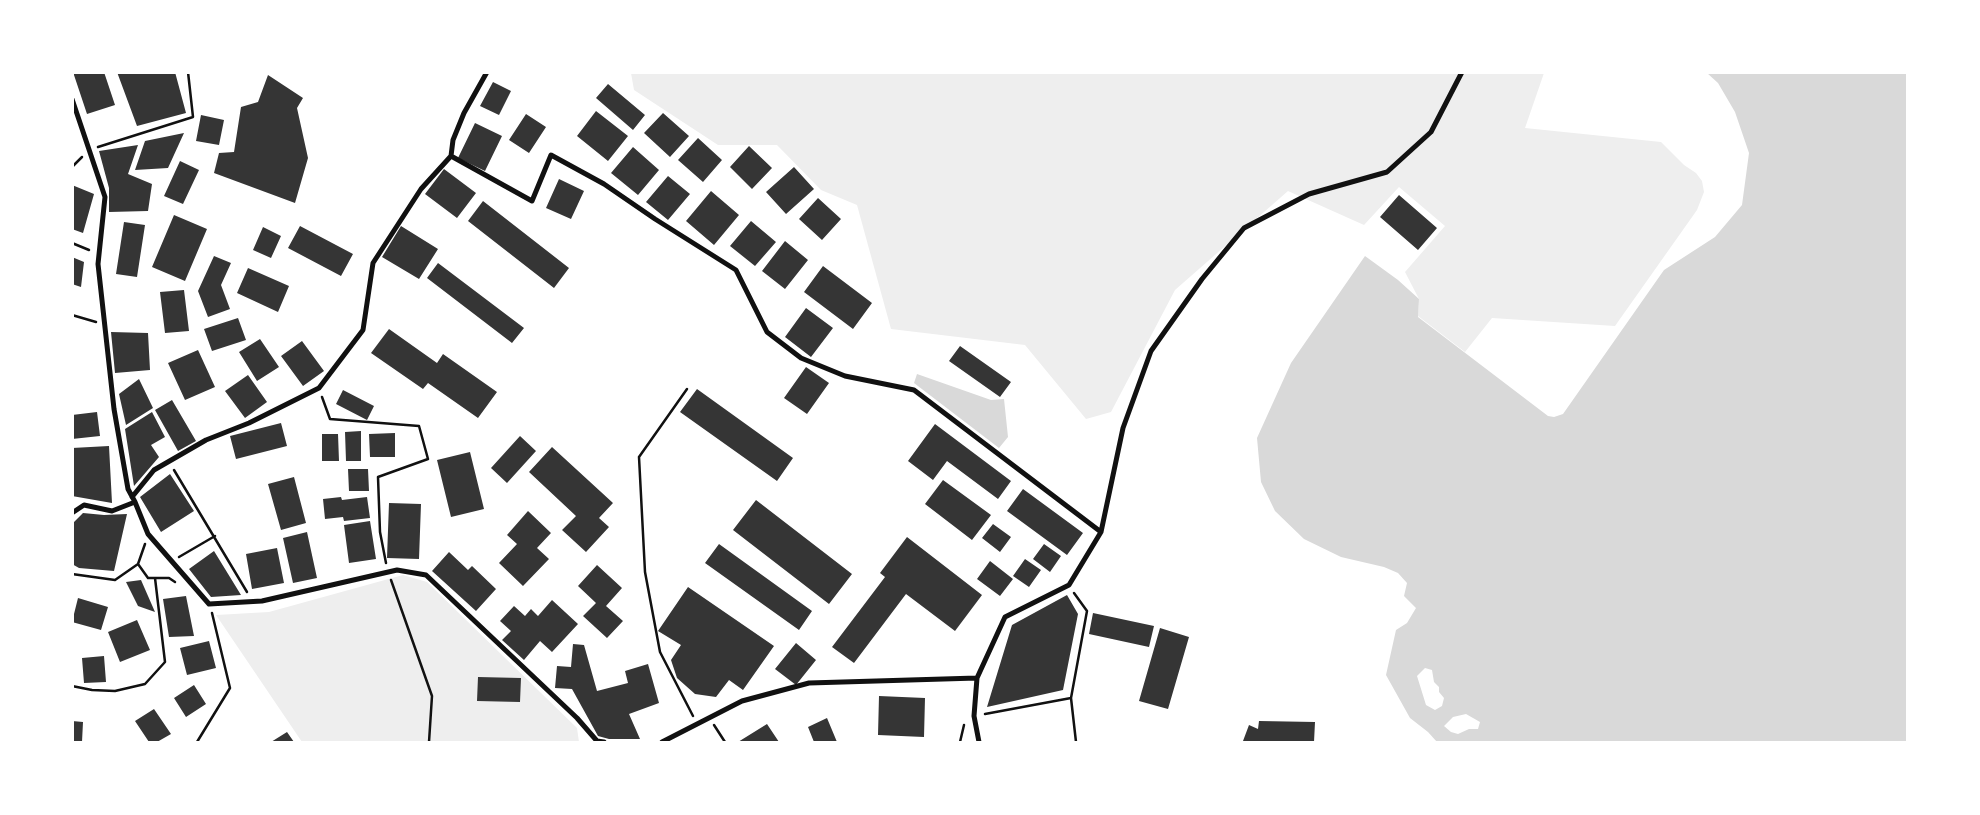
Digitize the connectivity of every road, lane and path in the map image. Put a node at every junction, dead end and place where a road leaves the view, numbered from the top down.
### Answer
1 (188, 72) edge
2 (487, 72) edge
3 (1462, 72) edge
4 (72, 99) edge
5 (90, 149) junction
6 (451, 156) junction
7 (72, 243) edge
8 (99, 255) junction
9 (72, 315) edge
10 (104, 325) junction
11 (319, 388) junction
12 (687, 388) dead end
13 (169, 462) junction
14 (132, 496) junction
15 (135, 502) junction
16 (72, 513) edge
17 (1101, 532) junction
18 (148, 534) junction
19 (215, 536) junction
20 (172, 561) junction
21 (138, 564) junction
22 (388, 572) junction
23 (72, 574) edge
24 (155, 578) junction
25 (177, 583) dead end
26 (1069, 585) junction
27 (253, 602) junction
28 (209, 604) junction
29 (977, 678) junction
30 (72, 686) edge
31 (1071, 698) junction
32 (974, 716) junction
33 (710, 718) junction
34 (698, 724) junction
35 (197, 742) edge
36 (429, 742) edge
37 (604, 742) edge
38 (662, 742) edge
39 (726, 742) edge
40 (979, 742) edge
41 (1076, 742) edge

1 - 5 path
2 - 6 street
3 - 17 street
4 - 5 street
5 - 8 street
6 - 11 street
6 - 17 street
7 - 8 path
8 - 10 street
9 - 10 path
10 - 14 street
11 - 13 street
11 - 22 path
12 - 34 path
13 - 14 street
13 - 19 path
14 - 15 street
15 - 16 street
15 - 18 street
17 - 26 street
18 - 20 street
18 - 21 path
19 - 20 path
19 - 27 path
20 - 28 street
21 - 23 path
21 - 24 path
22 - 27 street
22 - 36 path
22 - 37 street
24 - 25 path
24 - 30 path
26 - 29 street
26 - 31 path
27 - 28 street
28 - 35 path
29 - 32 street
29 - 33 street
31 - 32 path
31 - 41 path
32 - 40 street
33 - 34 street
33 - 39 path
34 - 38 street

